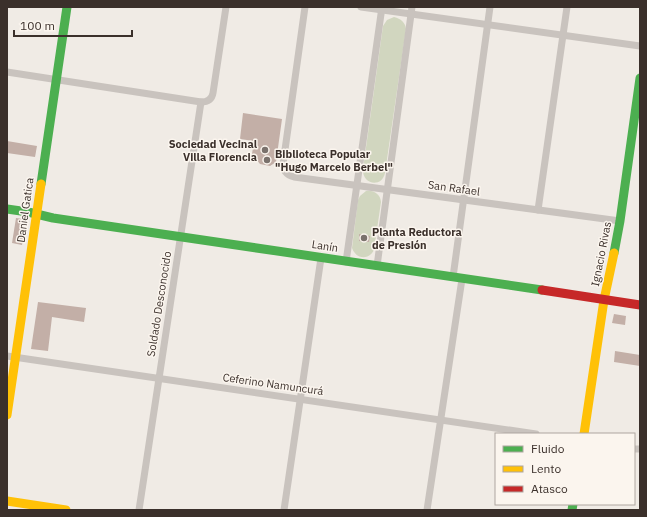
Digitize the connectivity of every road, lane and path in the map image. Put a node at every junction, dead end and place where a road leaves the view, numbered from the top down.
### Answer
1 (67, 7) edge
2 (226, 7) edge
3 (305, 7) edge
4 (361, 7) edge
5 (490, 7) edge
6 (567, 7) edge
7 (382, 8) edge
8 (412, 10) edge
9 (488, 25) junction
10 (563, 35) junction
11 (640, 46) edge
12 (7, 72) edge
13 (640, 78) edge
14 (57, 80) junction
15 (201, 102) junction
16 (357, 185) junction
17 (388, 190) junction
18 (464, 200) junction
19 (7, 209) edge
20 (538, 210) junction
21 (37, 214) junction
22 (620, 222) junction
23 (180, 237) junction
24 (321, 258) junction
25 (346, 262) junction
26 (377, 266) junction
27 (457, 278) junction
28 (604, 300) junction
29 (640, 305) edge
30 (11, 356) edge
31 (159, 378) junction
32 (300, 399) junction
33 (7, 416) edge
34 (441, 420) junction
35 (529, 433) edge
36 (584, 433) edge
37 (7, 501) edge
38 (66, 510) edge
39 (139, 510) edge
40 (284, 510) edge
41 (427, 510) edge

1 - 14 main road, Daniel Gatica
2 - 15 street
3 - 16 street, San Rafael
4 - 7 street
5 - 9 street
6 - 10 street
7 - 8 street
7 - 16 street
8 - 9 street
8 - 17 street
9 - 10 street
9 - 18 street
10 - 11 street
10 - 20 street
12 - 14 street
13 - 22 main road, Ignacio Rivas
14 - 15 street
14 - 21 main road, Daniel Gatica
15 - 23 street, Soldado Desconocido
16 - 17 street, San Rafael
16 - 25 street
17 - 18 street, San Rafael
17 - 26 street
18 - 20 street, San Rafael
18 - 27 street
19 - 21 main road, Lanín
20 - 22 street, San Rafael
21 - 23 main road, Lanín
21 - 30 main road, Daniel Gatica
22 - 28 main road, Ignacio Rivas
23 - 24 main road, Lanín
23 - 31 street, Soldado Desconocido
24 - 25 main road, Lanín
24 - 32 street
25 - 26 main road, Lanín
26 - 27 main road, Lanín
27 - 28 main road, Lanín
27 - 34 street
28 - 29 main road, Lanín
28 - 36 main road, Ignacio Rivas
30 - 31 street, Ceferino Namuncurá
30 - 33 main road, Daniel Gatica
31 - 32 street, Ceferino Namuncurá
31 - 39 street, Soldado Desconocido
32 - 34 street, Ceferino Namuncurá
32 - 40 street
34 - 35 street, Ceferino Namuncurá
34 - 41 street
37 - 38 main road

